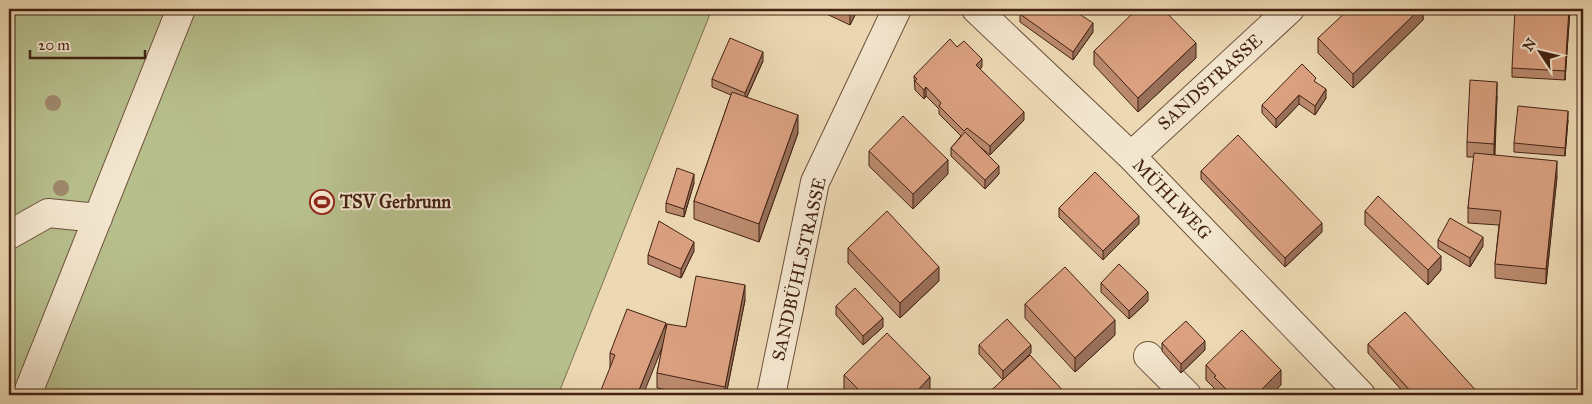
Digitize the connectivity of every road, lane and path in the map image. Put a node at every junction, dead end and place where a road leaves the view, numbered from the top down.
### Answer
1 (181, 9) edge
2 (897, 9) edge
3 (976, 9) edge
4 (1290, 9) edge
5 (1131, 156) junction
6 (98, 218) junction
7 (9, 234) edge
8 (1148, 356) dead end
9 (27, 395) edge
10 (771, 395) edge
11 (1187, 395) edge
12 (1361, 395) edge

1 - 6 street
2 - 10 street, SANDBÜHLSTRASSE
3 - 5 street, MÜHLWEG
4 - 5 street, SANDSTRASSE
5 - 12 street, MÜHLWEG
6 - 7 street
6 - 9 street
8 - 11 street

